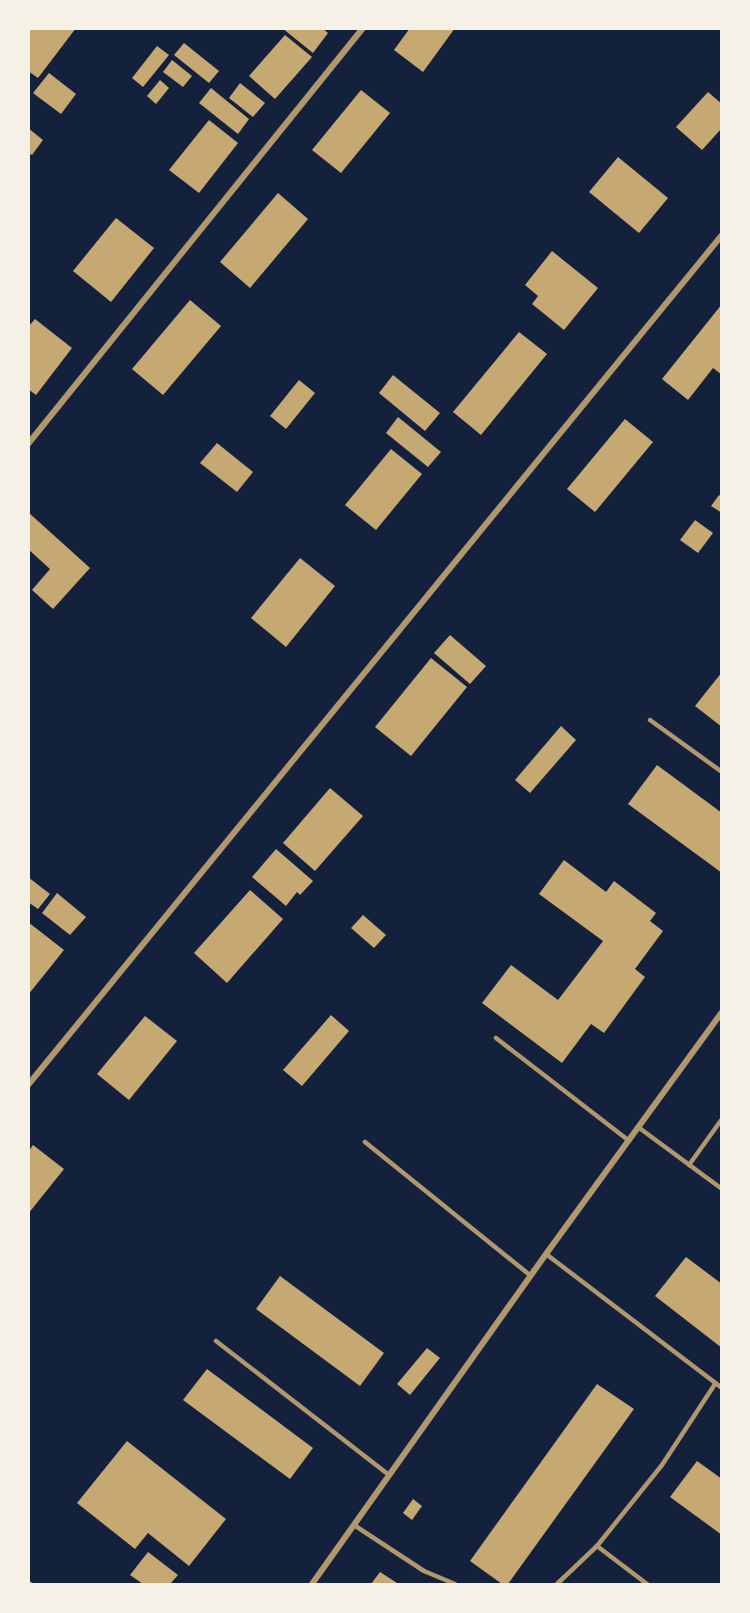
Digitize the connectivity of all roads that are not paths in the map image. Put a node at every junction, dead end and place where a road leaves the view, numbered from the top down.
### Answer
1 (363, 28) edge
2 (722, 235) edge
3 (28, 444) edge
4 (650, 720) dead end
5 (722, 772) edge
6 (722, 1012) edge
7 (496, 1038) dead end
8 (28, 1085) edge
9 (722, 1119) edge
10 (638, 1127) junction
11 (628, 1140) junction
12 (365, 1142) dead end
13 (689, 1165) junction
14 (722, 1189) edge
15 (546, 1254) junction
16 (531, 1276) junction
17 (216, 1341) dead end
18 (716, 1383) junction
19 (722, 1388) edge
20 (389, 1475) junction
21 (354, 1525) junction
22 (597, 1546) junction
23 (312, 1584) edge
24 (455, 1584) edge
25 (557, 1584) edge
26 (647, 1584) edge

1 - 3 street
2 - 8 street
4 - 5 lane
6 - 10 street
7 - 11 lane
9 - 13 lane
10 - 11 street
10 - 13 lane
11 - 15 street
12 - 16 lane
13 - 14 lane
15 - 16 street
15 - 18 lane
16 - 20 street
17 - 20 lane
18 - 19 lane
18 - 22 lane
20 - 21 street
21 - 23 street
21 - 24 lane
22 - 25 lane
22 - 26 lane

